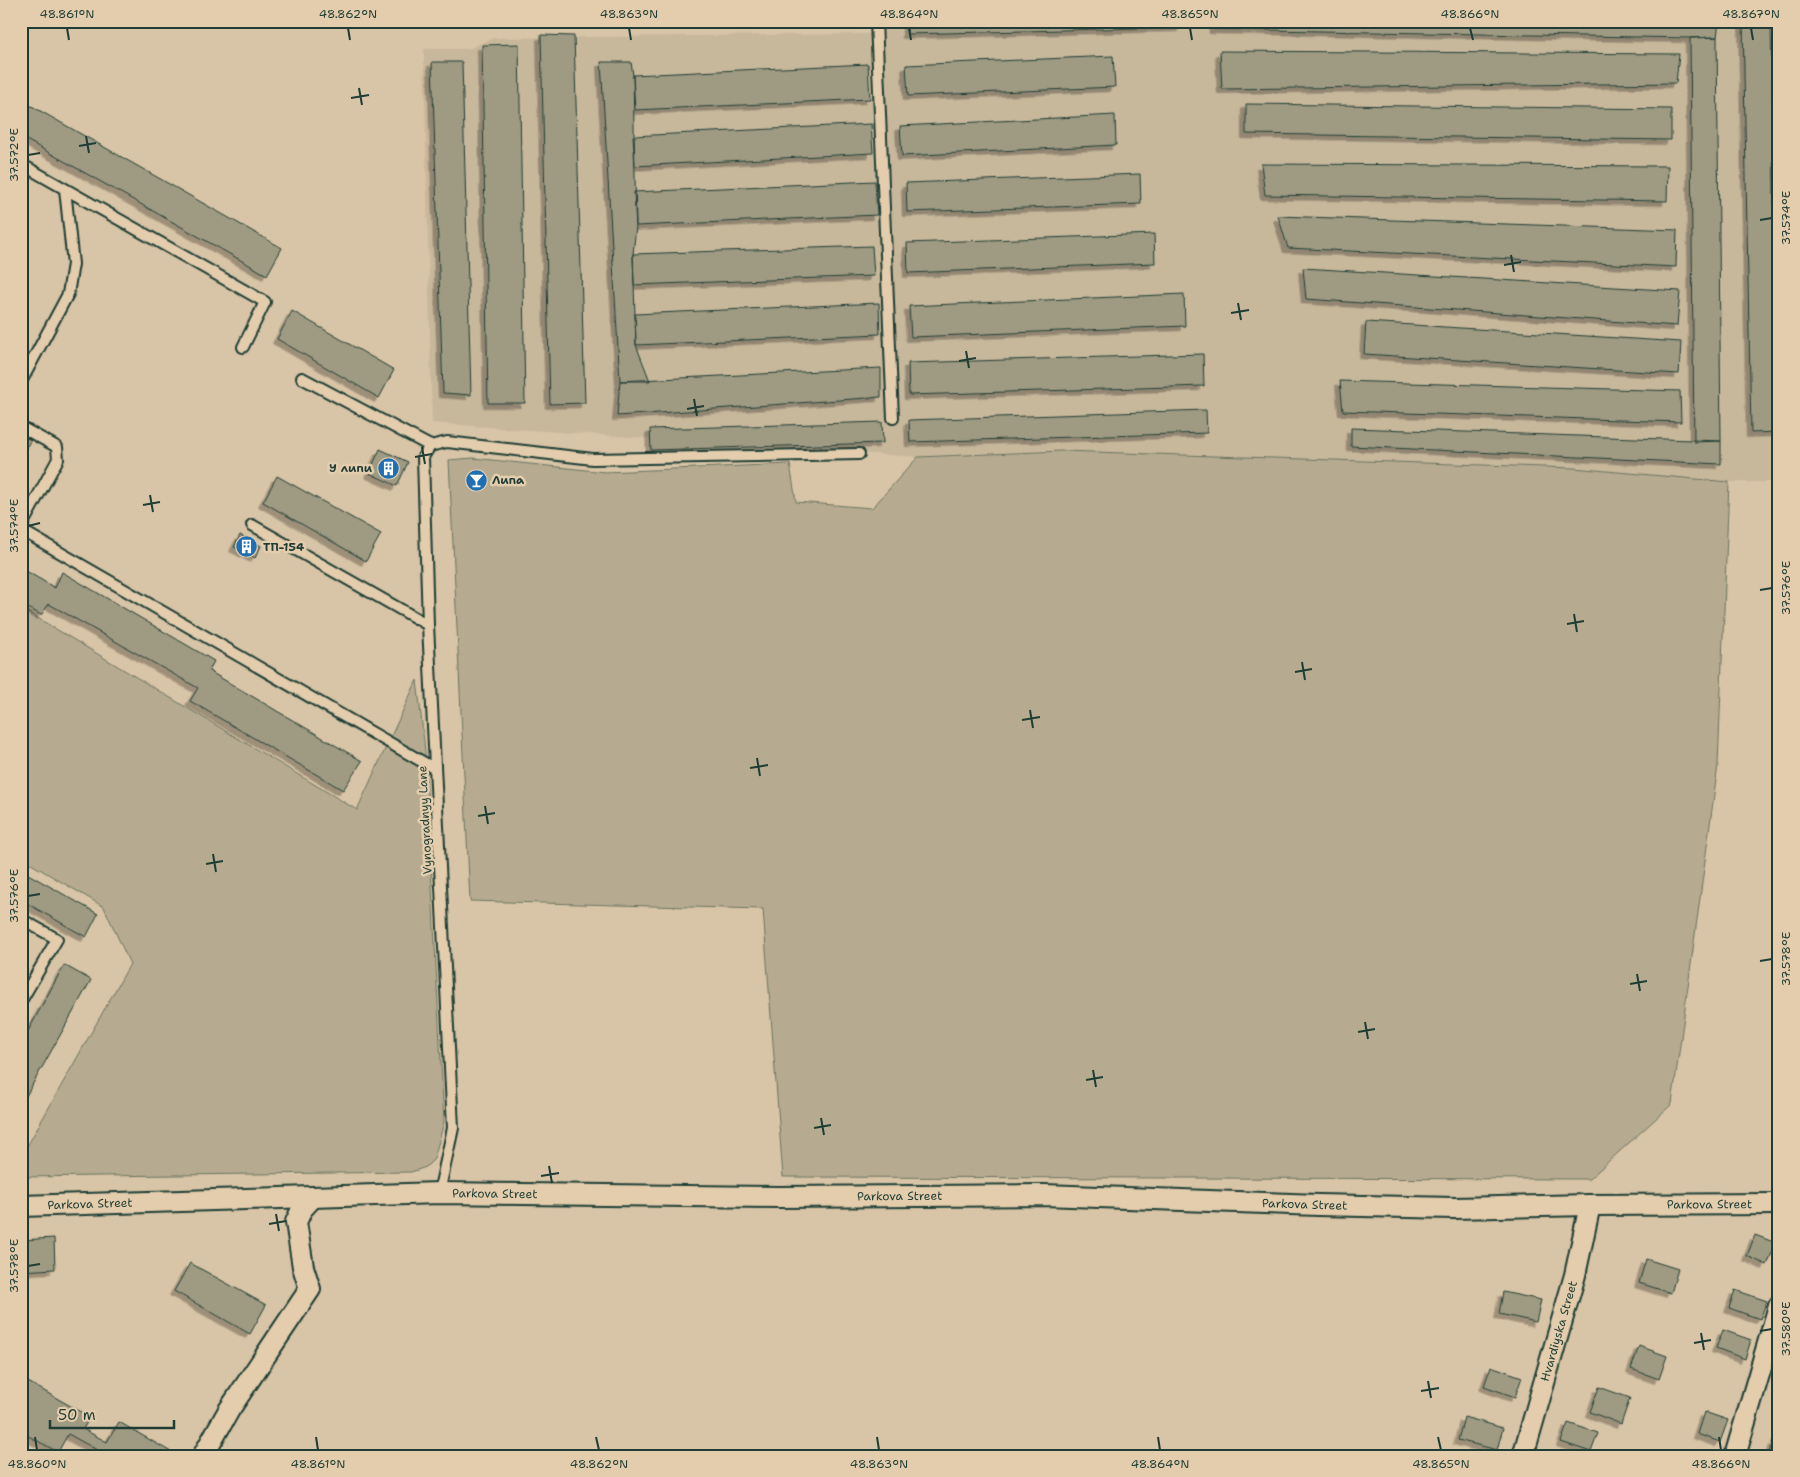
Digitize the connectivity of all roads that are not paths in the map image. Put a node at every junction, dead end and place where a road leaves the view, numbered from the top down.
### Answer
1 (876, 21) edge
2 (21, 164) edge
3 (65, 189) junction
4 (243, 347) dead end
5 (302, 378) dead end
6 (21, 382) edge
7 (893, 418) dead end
8 (21, 427) edge
9 (430, 446) junction
10 (859, 454) dead end
11 (252, 525) dead end
12 (21, 528) edge
13 (428, 625) junction
14 (435, 769) junction
15 (21, 918) edge
16 (21, 1001) edge
17 (438, 1193) junction
18 (313, 1197) junction
19 (1779, 1204) edge
20 (1590, 1205) junction
21 (21, 1206) edge
22 (1779, 1306) edge
23 (203, 1456) edge
24 (1523, 1456) edge
25 (1735, 1456) edge

1 - 7 lane
2 - 3 lane
3 - 4 lane
3 - 6 lane
5 - 9 lane
8 - 12 lane
9 - 10 lane
9 - 13 lane, Vynogradnyy Lane
11 - 13 lane
12 - 14 lane
13 - 14 lane, Vynogradnyy Lane
14 - 17 lane, Vynogradnyy Lane
15 - 16 lane
17 - 18 street, Parkova Street
17 - 20 street, Parkova Street
18 - 21 street, Parkova Street
18 - 23 street
19 - 20 street, Parkova Street
20 - 24 street, Hvardiyska Street
22 - 25 street

